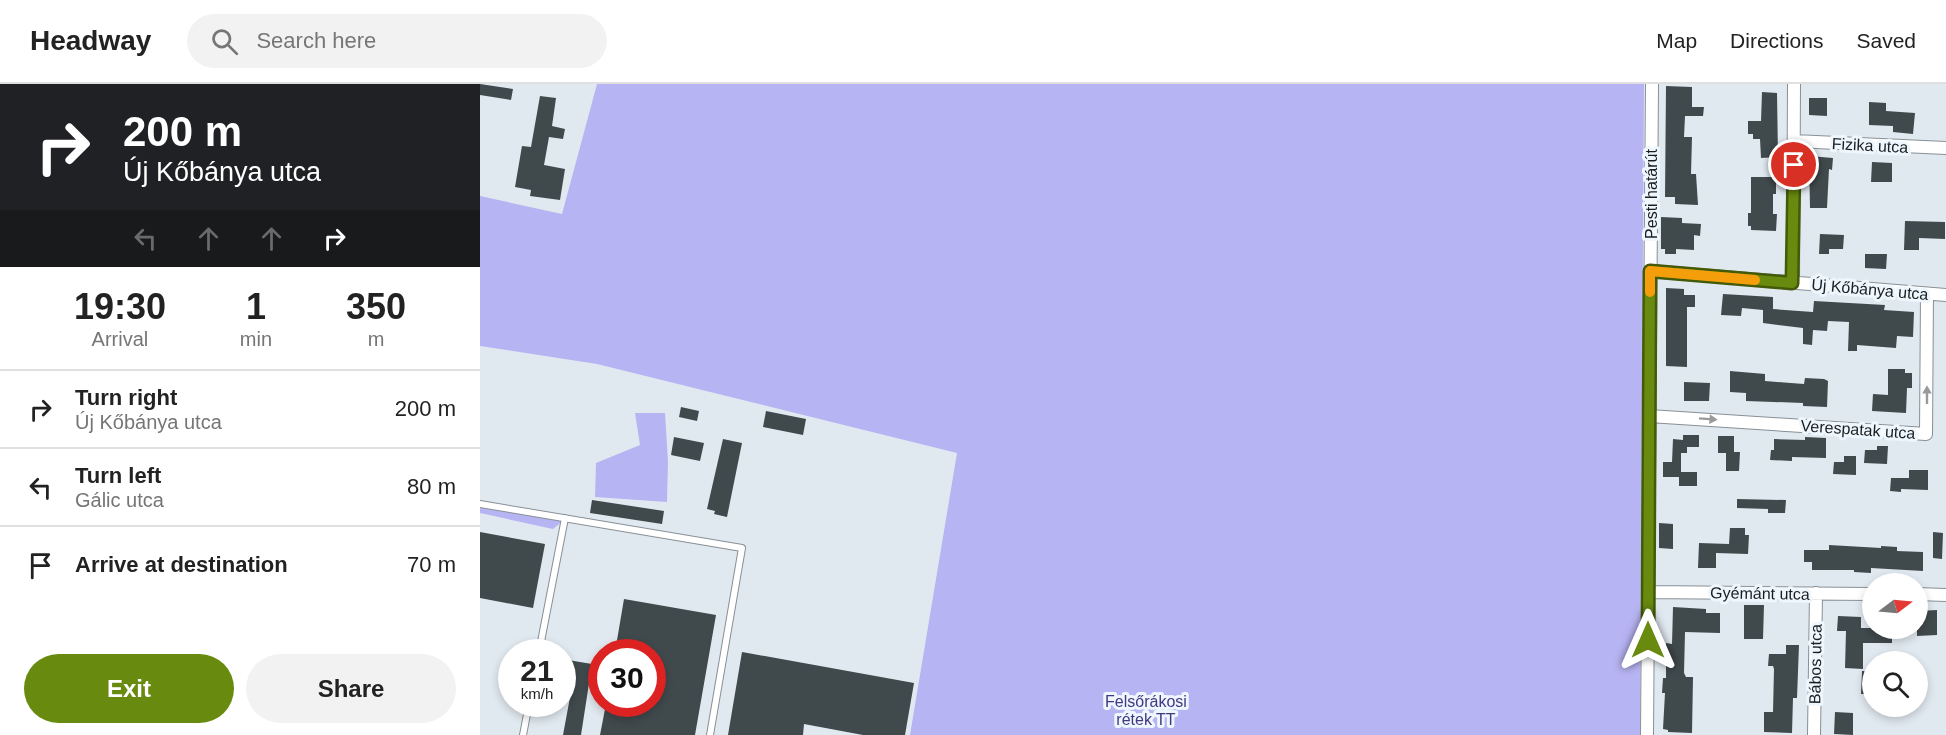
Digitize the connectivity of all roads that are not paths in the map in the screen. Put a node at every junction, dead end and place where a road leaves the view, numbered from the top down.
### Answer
1 (1652, 84) edge
2 (1794, 84) edge
3 (1794, 141) junction
4 (1946, 148) edge
5 (1650, 271) junction
6 (1792, 283) junction
7 (1927, 294) junction
8 (1946, 295) edge
9 (1649, 416) junction
10 (480, 504) edge
11 (565, 518) junction
12 (1648, 592) junction
13 (1816, 593) junction
14 (1862, 594) edge
15 (1928, 594) edge
16 (1946, 595) edge
17 (542, 639) edge
18 (526, 717) edge
19 (523, 735) edge
20 (710, 735) edge
21 (1647, 735) edge
22 (1814, 735) edge

1 - 5 street, Pesti határút
2 - 3 street
3 - 4 street, Fizika utca
3 - 6 street
5 - 6 street, Új Kőbánya utca
5 - 9 street, Pesti határút
6 - 7 street, Új Kőbánya utca
7 - 8 street, Új Kőbánya utca
9 -> 7 street, Verespatak utca
9 - 12 street, Pesti határút
10 - 11 lane
11 - 17 lane
11 - 20 lane
12 - 13 street, Gyémánt utca
12 - 21 street, Pesti határút
13 - 14 street, Gyémánt utca
13 - 22 street, Bábos utca
15 - 16 street
18 - 19 lane

